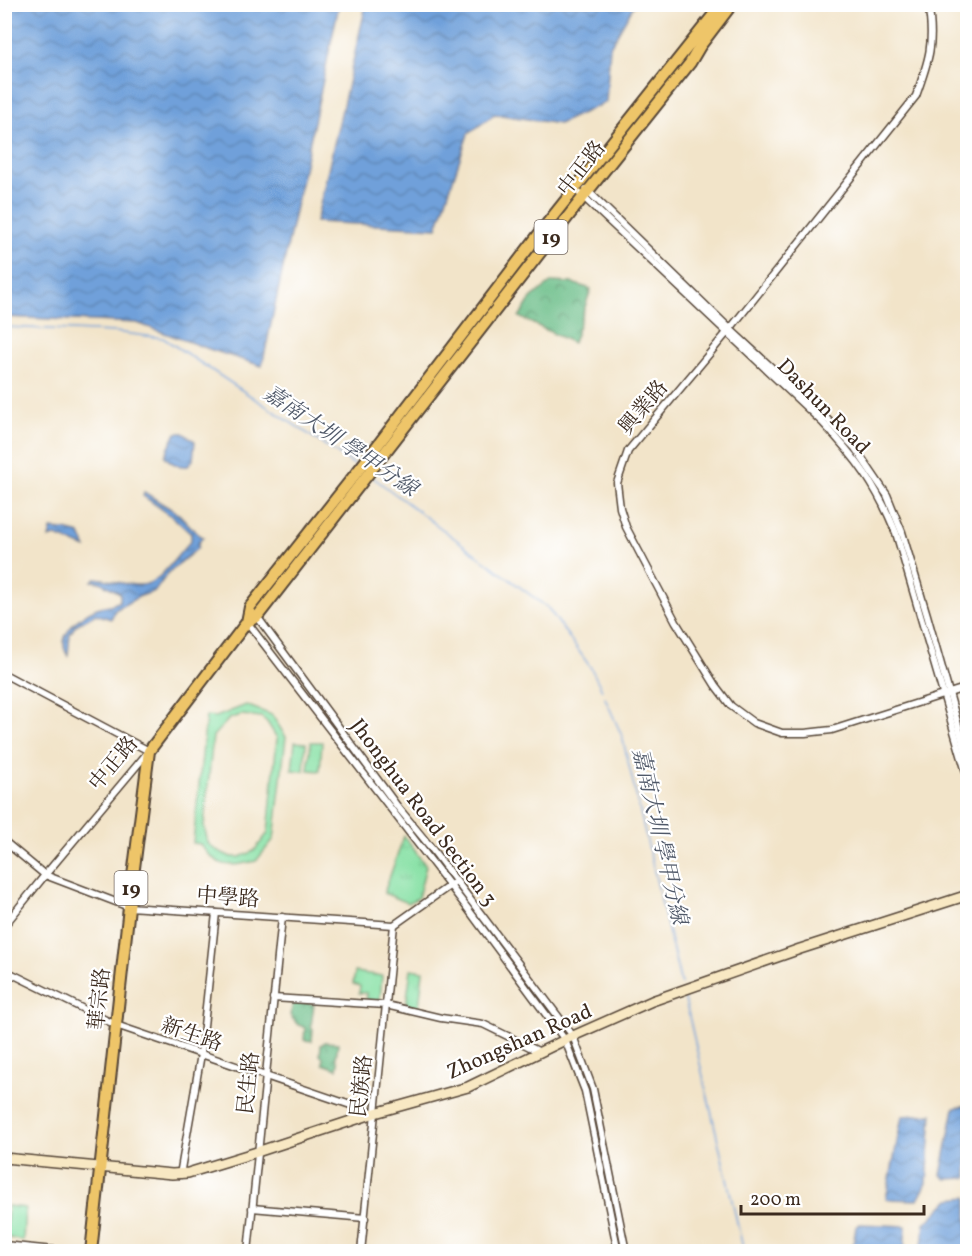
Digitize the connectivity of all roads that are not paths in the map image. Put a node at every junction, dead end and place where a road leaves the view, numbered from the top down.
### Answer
1 (722, 4) edge
2 (732, 4) edge
3 (928, 4) edge
4 (636, 120) junction
5 (581, 190) junction
6 (728, 331) junction
7 (363, 472) junction
8 (252, 619) junction
9 (4, 674) edge
10 (968, 687) edge
11 (945, 694) junction
12 (149, 751) junction
13 (968, 759) edge
14 (968, 779) edge
15 (4, 841) edge
16 (45, 875) junction
17 (453, 884) junction
18 (968, 895) edge
19 (129, 907) junction
20 (216, 913) junction
21 (282, 917) junction
22 (394, 925) junction
23 (4, 926) edge
24 (4, 970) edge
25 (273, 998) junction
26 (386, 1005) junction
27 (116, 1025) junction
28 (569, 1038) junction
29 (540, 1052) junction
30 (201, 1054) junction
31 (265, 1076) junction
32 (375, 1113) junction
33 (257, 1152) junction
34 (4, 1158) edge
35 (100, 1168) junction
36 (180, 1175) junction
37 (252, 1208) junction
38 (365, 1218) junction
39 (4, 1245) edge
40 (73, 1251) edge
41 (91, 1251) edge
42 (248, 1251) edge
43 (361, 1251) edge
44 (618, 1251) edge
45 (626, 1251) edge

1 - 4 main road, 中正路 / 19
2 - 4 main road, 中正路 / 19
3 - 6 street, 興業路
4 - 5 main road, 中正路 / 19
5 - 6 street, Dashun Road
5 - 7 main road, 中正路 / 19
6 - 11 street, Dashun Road
6 - 11 street, 興業路
7 - 8 main road, 中正路 / 19
7 - 8 main road, 中正路 / 19
8 - 12 main road, 中正路 / 19
8 - 17 street, Jhonghua Road Section 3
8 - 17 street, Jhonghua Road Section 3
9 - 12 street
10 - 11 street, 興業路
11 - 13 street, Dashun Road
11 - 14 street, Dashun Road
12 - 16 street, 中正路
12 - 19 main road, 華宗路 / 19
15 - 16 street, 中學路
16 - 19 street, 中學路
16 - 23 street, 中正路
17 - 22 street
17 - 28 street, Jhonghua Road Section 3
18 - 28 main road, Zhongshan Road
19 - 20 street, 中學路
19 - 27 main road, 華宗路 / 19
20 - 21 street, 中學路
20 - 30 street
21 - 22 street, 中學路
21 - 25 street, 民生路
22 - 26 street, 民族路
24 - 27 street, 新生路
25 - 26 street
25 - 31 street, 民生路
26 - 29 street
26 - 32 street, 民族路
27 - 30 street, 新生路
27 - 35 main road, 華宗路 / 19
28 - 29 main road, Zhongshan Road
28 - 44 street
28 - 45 street
29 - 32 main road, Zhongshan Road
30 - 31 street, 新生路
30 - 36 street
31 - 32 street, 新生路
31 - 33 street, 民生路
32 - 33 main road, Zhongshan Road
32 - 38 street, 民族路
33 - 36 main road, Zhongshan Road
33 - 37 street, 民生路
34 - 35 main road, Zhongshan Road
35 - 36 main road, Zhongshan Road
35 - 41 main road, 華宗路 / 19
37 - 38 street
37 - 42 street, 民生路
38 - 43 street, 民族路
39 - 40 street

